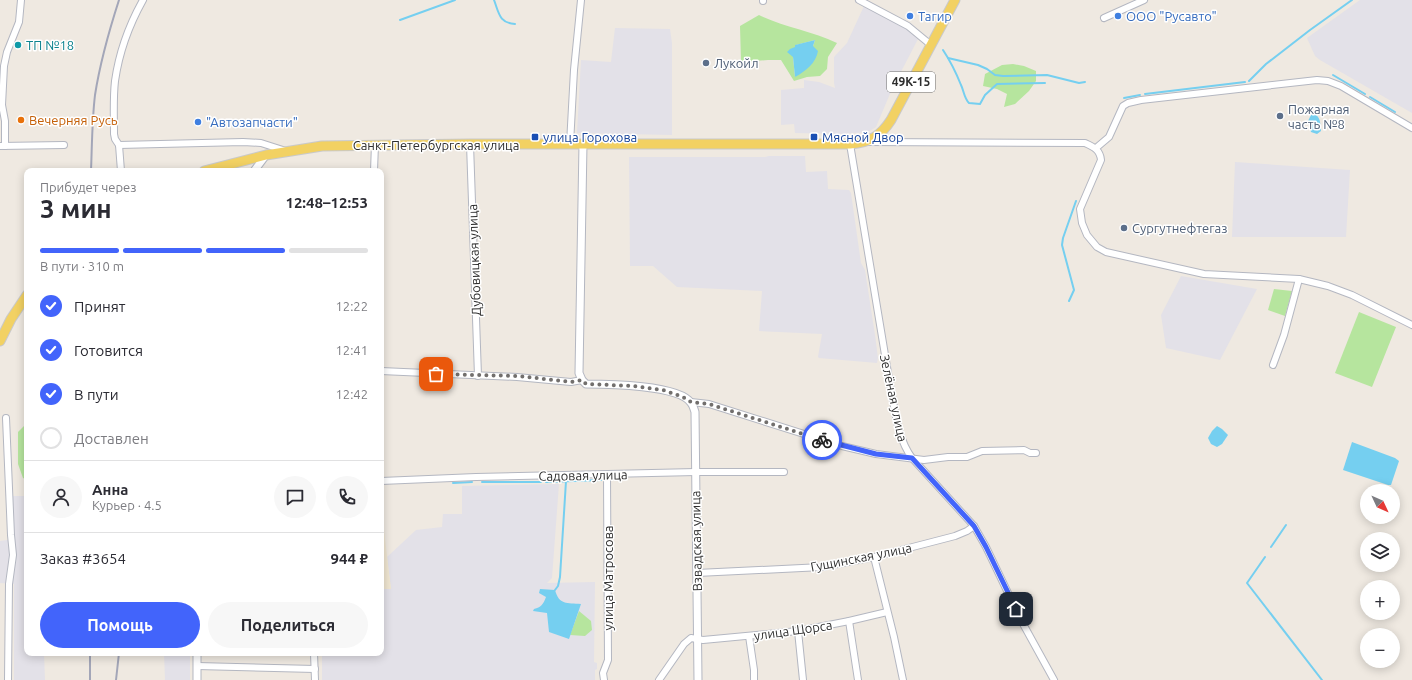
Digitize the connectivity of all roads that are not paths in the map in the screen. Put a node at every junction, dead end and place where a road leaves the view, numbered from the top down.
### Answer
1 (21, 0) edge
2 (143, 0) edge
3 (589, 0) edge
4 (858, 0) edge
5 (955, 0) edge
6 (1144, 0) edge
7 (581, 2) edge
8 (1104, 18) dead end
9 (931, 45) junction
10 (1412, 128) edge
11 (864, 142) junction
12 (375, 144) junction
13 (470, 144) junction
14 (570, 144) junction
15 (582, 144) junction
16 (850, 144) junction
17 (119, 145) junction
18 (2, 146) edge
19 (64, 146) dead end
20 (1096, 148) junction
21 (287, 151) junction
22 (266, 155) junction
23 (121, 168) edge
24 (217, 168) edge
25 (256, 168) edge
26 (374, 168) edge
27 (1299, 279) junction
28 (24, 300) edge
29 (1412, 325) edge
30 (0, 341) edge
31 (1273, 365) dead end
32 (384, 371) edge
33 (478, 376) junction
34 (582, 380) junction
35 (691, 402) junction
36 (6, 418) dead end
37 (1036, 452) dead end
38 (912, 458) junction
39 (696, 472) junction
40 (784, 472) dead end
41 (607, 475) junction
42 (384, 481) edge
43 (974, 526) junction
44 (874, 557) junction
45 (697, 573) junction
46 (887, 612) junction
47 (850, 621) junction
48 (798, 631) junction
49 (749, 636) junction
50 (698, 639) junction
51 (197, 656) edge
52 (314, 656) edge
53 (197, 666) junction
54 (315, 669) junction
55 (8, 680) edge
56 (197, 680) edge
57 (315, 680) edge
58 (604, 680) edge
59 (659, 680) edge
60 (698, 680) edge
61 (754, 680) edge
62 (803, 680) edge
63 (858, 680) edge
64 (903, 680) edge
65 (1054, 680) edge

1 - 18 street
2 - 17 street
3 - 7 street
4 - 9 street
5 - 9 main road, 49К-15
6 - 8 street
7 - 14 street
9 - 11 main road, 49К-15
10 - 20 street
11 - 16 main road, 49К-15
11 - 20 street
12 - 13 main road, Санкт-Петербургская улица / 49К-15
12 - 21 main road, Санкт-Петербургская улица / 49К-15
12 - 26 street
13 - 14 main road, Санкт-Петербургская улица / 49К-15
13 - 33 street, Дубовицкая улица
14 - 15 main road, Санкт-Петербургская улица / 49К-15
15 - 16 main road, Санкт-Петербургская улица / 49К-15
15 - 34 street
16 - 38 street, Зелёная улица
17 - 21 street, Санкт-Петербургская улица
17 - 23 street
18 - 19 street
20 - 27 street
21 - 22 main road, 49К-15
22 - 24 main road, 49К-15
22 - 25 street
27 - 29 street
27 - 31 street
28 - 30 main road
32 - 33 street
33 - 34 street
34 - 35 street
35 - 38 street
35 - 39 street, Взвадская улица
36 - 55 street
37 - 38 street
38 - 43 street, Зелёная улица
39 - 40 street, Садовая улица
39 - 41 street, Садовая улица
39 - 45 street, Взвадская улица
41 - 42 street, Садовая улица
41 - 58 street, улица Матросова
43 - 44 street, Гущинская улица
43 - 65 street, Зелёная улица
44 - 45 street, Гущинская улица
44 - 46 street
45 - 50 street, Взвадская улица
46 - 47 street, улица Щорса
46 - 64 street
47 - 48 street, улица Щорса
47 - 63 street
48 - 49 street, улица Щорса
48 - 62 street
49 - 50 street, улица Щорса
49 - 61 street
50 - 59 street
50 - 60 street, Взвадская улица
51 - 53 street
52 - 54 street
53 - 54 street
53 - 56 street
54 - 57 street

